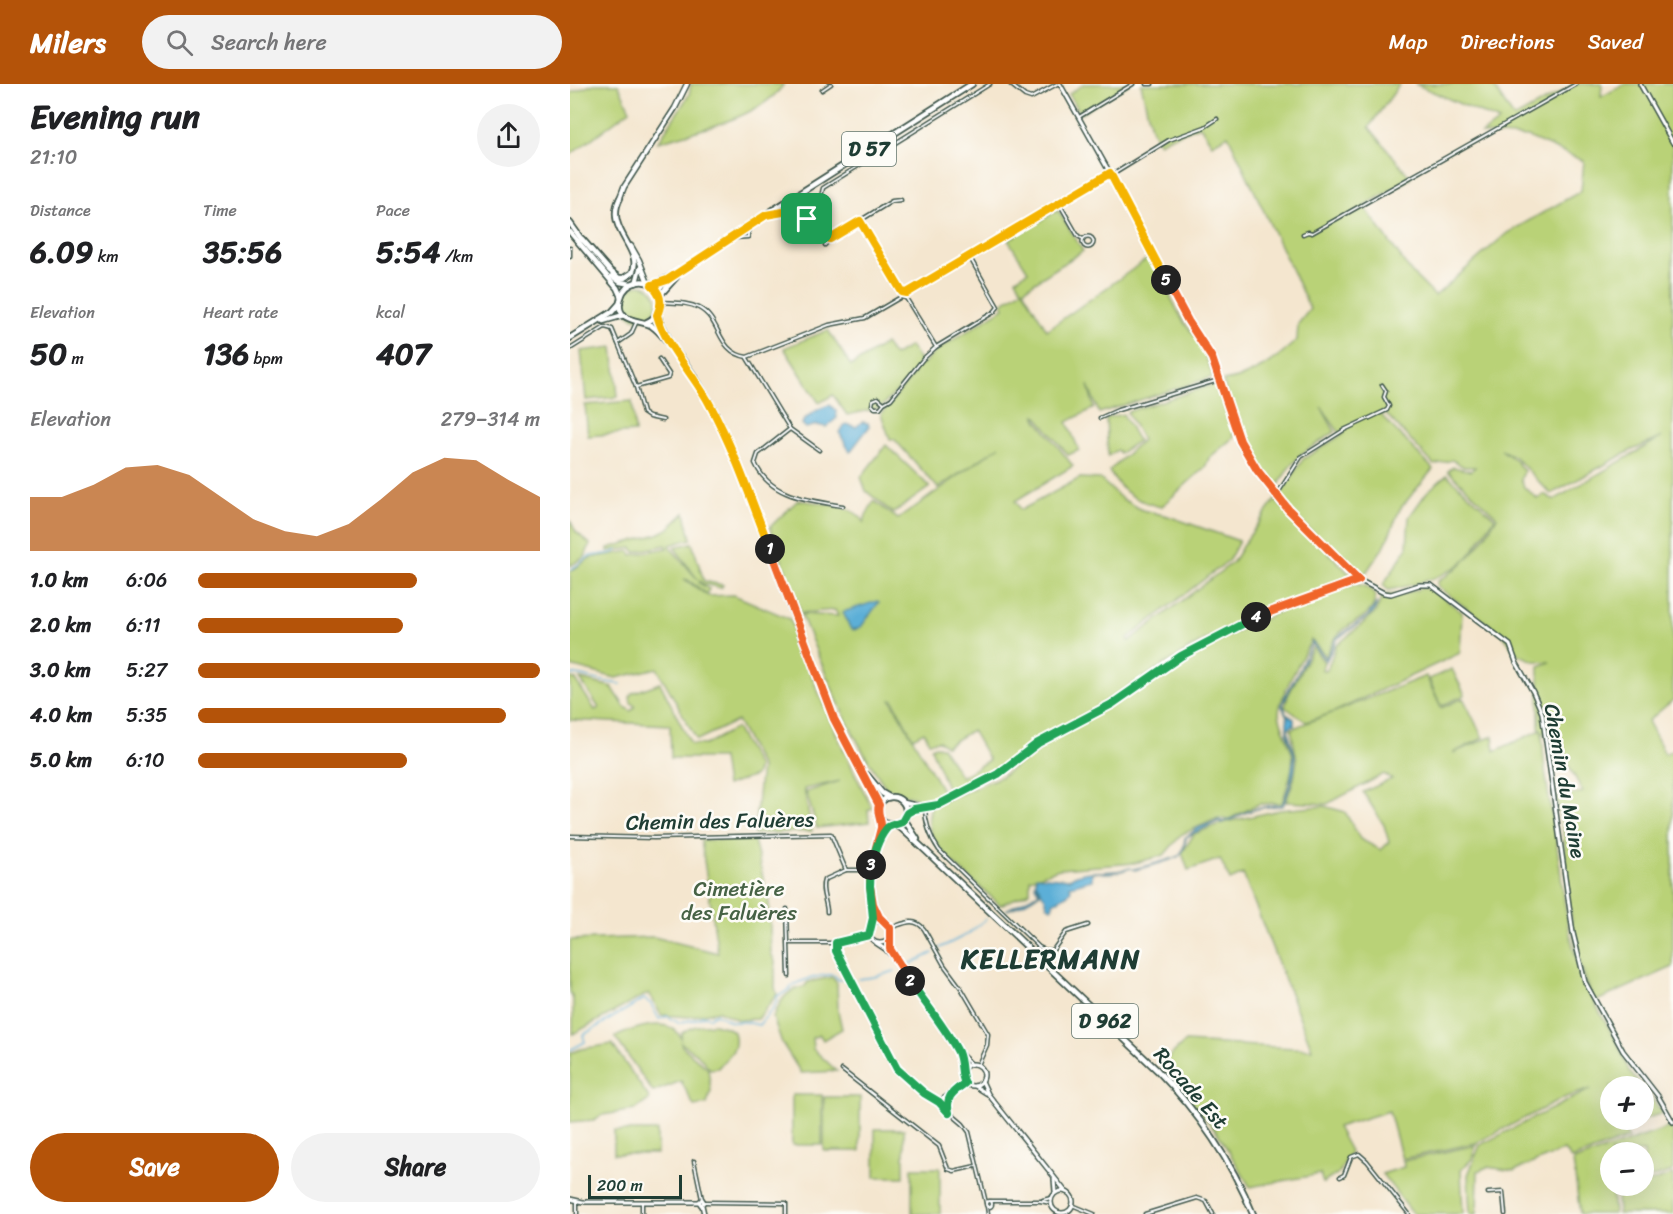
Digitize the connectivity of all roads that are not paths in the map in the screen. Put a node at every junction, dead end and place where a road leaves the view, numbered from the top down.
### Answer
1 (687, 84) edge
2 (831, 84) edge
3 (972, 84) edge
4 (990, 84) edge
5 (1010, 84) edge
6 (1059, 84) edge
7 (1132, 84) edge
8 (1146, 84) edge
9 (1152, 84) edge
10 (1576, 84) edge
11 (1640, 84) edge
12 (822, 90) dead end
13 (1079, 117) junction
14 (1217, 120) dead end
15 (1673, 143) edge
16 (1111, 174) junction
17 (620, 198) junction
18 (901, 200) dead end
19 (1059, 203) junction
20 (766, 215) junction
21 (807, 219) junction
22 (860, 221) junction
23 (570, 223) edge
24 (748, 226) junction
25 (570, 231) edge
26 (1303, 234) dead end
27 (582, 239) junction
28 (830, 239) junction
29 (1083, 239) dead end
30 (825, 245) dead end
31 (570, 248) edge
32 (715, 248) junction
33 (570, 256) edge
34 (969, 256) junction
35 (693, 263) junction
36 (641, 265) junction
37 (633, 284) junction
38 (650, 284) junction
39 (902, 292) junction
40 (907, 293) junction
41 (660, 295) junction
42 (901, 297) junction
43 (906, 298) junction
44 (620, 300) junction
45 (661, 302) junction
46 (624, 315) junction
47 (657, 315) junction
48 (636, 322) junction
49 (645, 322) junction
50 (570, 339) edge
51 (618, 343) junction
52 (936, 347) junction
53 (570, 349) edge
54 (676, 352) junction
55 (747, 357) junction
56 (659, 358) dead end
57 (1219, 380) junction
58 (1382, 385) dead end
59 (636, 387) junction
60 (884, 403) dead end
61 (1100, 418) dead end
62 (663, 420) dead end
63 (790, 429) junction
64 (819, 450) dead end
65 (1276, 496) junction
66 (843, 506) dead end
67 (1359, 580) junction
68 (850, 751) junction
69 (889, 797) junction
70 (903, 802) junction
71 (879, 805) junction
72 (925, 807) junction
73 (907, 813) junction
74 (904, 819) junction
75 (882, 821) junction
76 (892, 825) junction
77 (570, 836) edge
78 (877, 845) junction
79 (926, 851) junction
80 (846, 870) junction
81 (870, 870) junction
82 (873, 904) junction
83 (788, 909) dead end
84 (827, 912) dead end
85 (884, 922) junction
86 (872, 925) junction
87 (1088, 925) dead end
88 (890, 928) junction
89 (869, 935) junction
90 (889, 939) junction
91 (789, 943) junction
92 (836, 943) junction
93 (876, 943) junction
94 (895, 959) junction
95 (789, 976) dead end
96 (957, 1051) junction
97 (971, 1064) junction
98 (978, 1065) junction
99 (963, 1069) junction
100 (842, 1070) dead end
101 (982, 1081) junction
102 (965, 1083) junction
103 (975, 1086) junction
104 (952, 1093) junction
105 (988, 1094) junction
106 (941, 1101) junction
107 (947, 1103) junction
108 (942, 1106) junction
109 (949, 1113) junction
110 (1673, 1122) edge
111 (694, 1161) dead end
112 (976, 1166) junction
113 (1340, 1177) dead end
114 (1054, 1179) junction
115 (1066, 1191) junction
116 (1056, 1192) junction
117 (1488, 1193) dead end
118 (1051, 1198) junction
119 (570, 1199) edge
120 (577, 1201) junction
121 (1040, 1201) junction
122 (642, 1202) junction
123 (702, 1202) junction
124 (989, 1203) junction
125 (1051, 1203) junction
126 (1072, 1205) junction
127 (1058, 1213) edge
128 (1066, 1213) edge
129 (577, 1214) edge
130 (642, 1214) edge
131 (704, 1214) edge
132 (786, 1214) edge
133 (988, 1214) edge
134 (1094, 1214) edge
135 (1144, 1214) edge
136 (1213, 1214) edge
137 (1253, 1214) edge
138 (1409, 1214) edge
139 (1505, 1214) edge

1 - 17 main road
2 - 12 street
3 - 20 main road, D 57
4 - 21 street
5 - 6 street
6 - 13 street, Chemin du Maine
7 - 13 street
8 - 9 street
10 - 26 street
11 - 15 street
13 - 16 street, Chemin du Maine
14 - 16 street
16 - 19 street
16 - 57 street, Chemin du Maine
17 - 27 main road
17 - 36 main road
18 - 22 street
19 - 29 street
19 - 34 street
20 - 21 street
20 - 24 main road, D 57
21 - 28 street
22 - 28 street
22 - 39 street
23 - 27 main road
24 - 32 main road, D 57
24 - 32 street
25 - 44 main road
27 - 37 main road
28 - 30 street
31 - 33 street
32 - 35 main road, D 57
34 - 40 street
34 - 52 street
35 - 38 main road, D 57
35 - 41 main road, D 57
36 - 37 main road
36 - 38 main road
37 - 38 main road
37 - 44 main road
38 - 41 main road
39 - 40 street
39 - 42 street
40 - 43 street
41 - 45 main road
42 - 43 street
42 - 55 street
43 - 52 street
44 - 46 main road
44 - 50 main road
45 - 47 main road
45 - 55 street
46 - 48 main road
46 - 50 main road
47 - 49 main road
47 - 54 main road
48 - 49 main road
48 - 51 street
49 - 54 main road
51 - 53 street
51 - 59 street
52 - 60 street
54 - 68 main road
55 - 63 street
56 - 59 street
57 - 61 street
57 - 65 street, Chemin du Maine
58 - 65 street
59 - 62 street
63 - 64 street
63 - 66 street
65 - 67 street, Chemin du Maine
67 - 72 street
67 - 110 street, Chemin du Maine
68 - 69 main road
68 - 71 main road
69 - 70 main road
69 - 71 main road
70 - 72 street
70 - 73 main road
71 - 75 main road
72 - 73 street
72 - 87 street
73 - 74 main road
74 - 76 main road
74 - 79 main road, Rocade Est / D 962
75 - 76 main road
75 - 78 street
76 - 78 street
76 - 79 main road, Rocade Est / D 962
77 - 80 street, Chemin des Faluères
78 - 81 street
79 - 137 main road, Rocade Est / D 962
80 - 81 street
80 - 84 street
81 - 82 street
82 - 85 street
82 - 86 street
83 - 91 street
85 - 86 street
85 - 88 street
86 - 89 street
88 - 90 street
88 - 98 street
89 - 92 street
89 - 93 street
90 - 93 street
90 - 94 street
91 - 92 street
91 - 95 street
92 - 106 street
93 - 94 street
94 - 96 street
96 - 97 street
96 - 99 street
97 - 98 street
97 - 99 street
98 - 101 street
99 - 102 street
100 - 112 street
101 - 103 street
101 - 105 street
102 - 103 street
102 - 104 street
103 - 105 street
104 - 106 street
104 - 107 street
105 - 114 street
106 - 107 street
106 - 108 street
107 - 108 street
107 - 109 street
108 - 109 street
109 - 112 street
111 - 123 street
112 - 124 street
113 - 138 street
114 - 115 street
114 - 116 street
115 - 116 street
115 - 126 street
116 - 118 street
117 - 139 street
118 - 121 street
118 - 125 street
119 - 120 street
120 - 122 street
120 - 129 street
121 - 124 street
121 - 125 street
122 - 123 street
122 - 130 street
123 - 131 street
123 - 132 street
124 - 133 street
125 - 127 street
126 - 128 street
126 - 134 street
127 - 128 street
135 - 136 street

